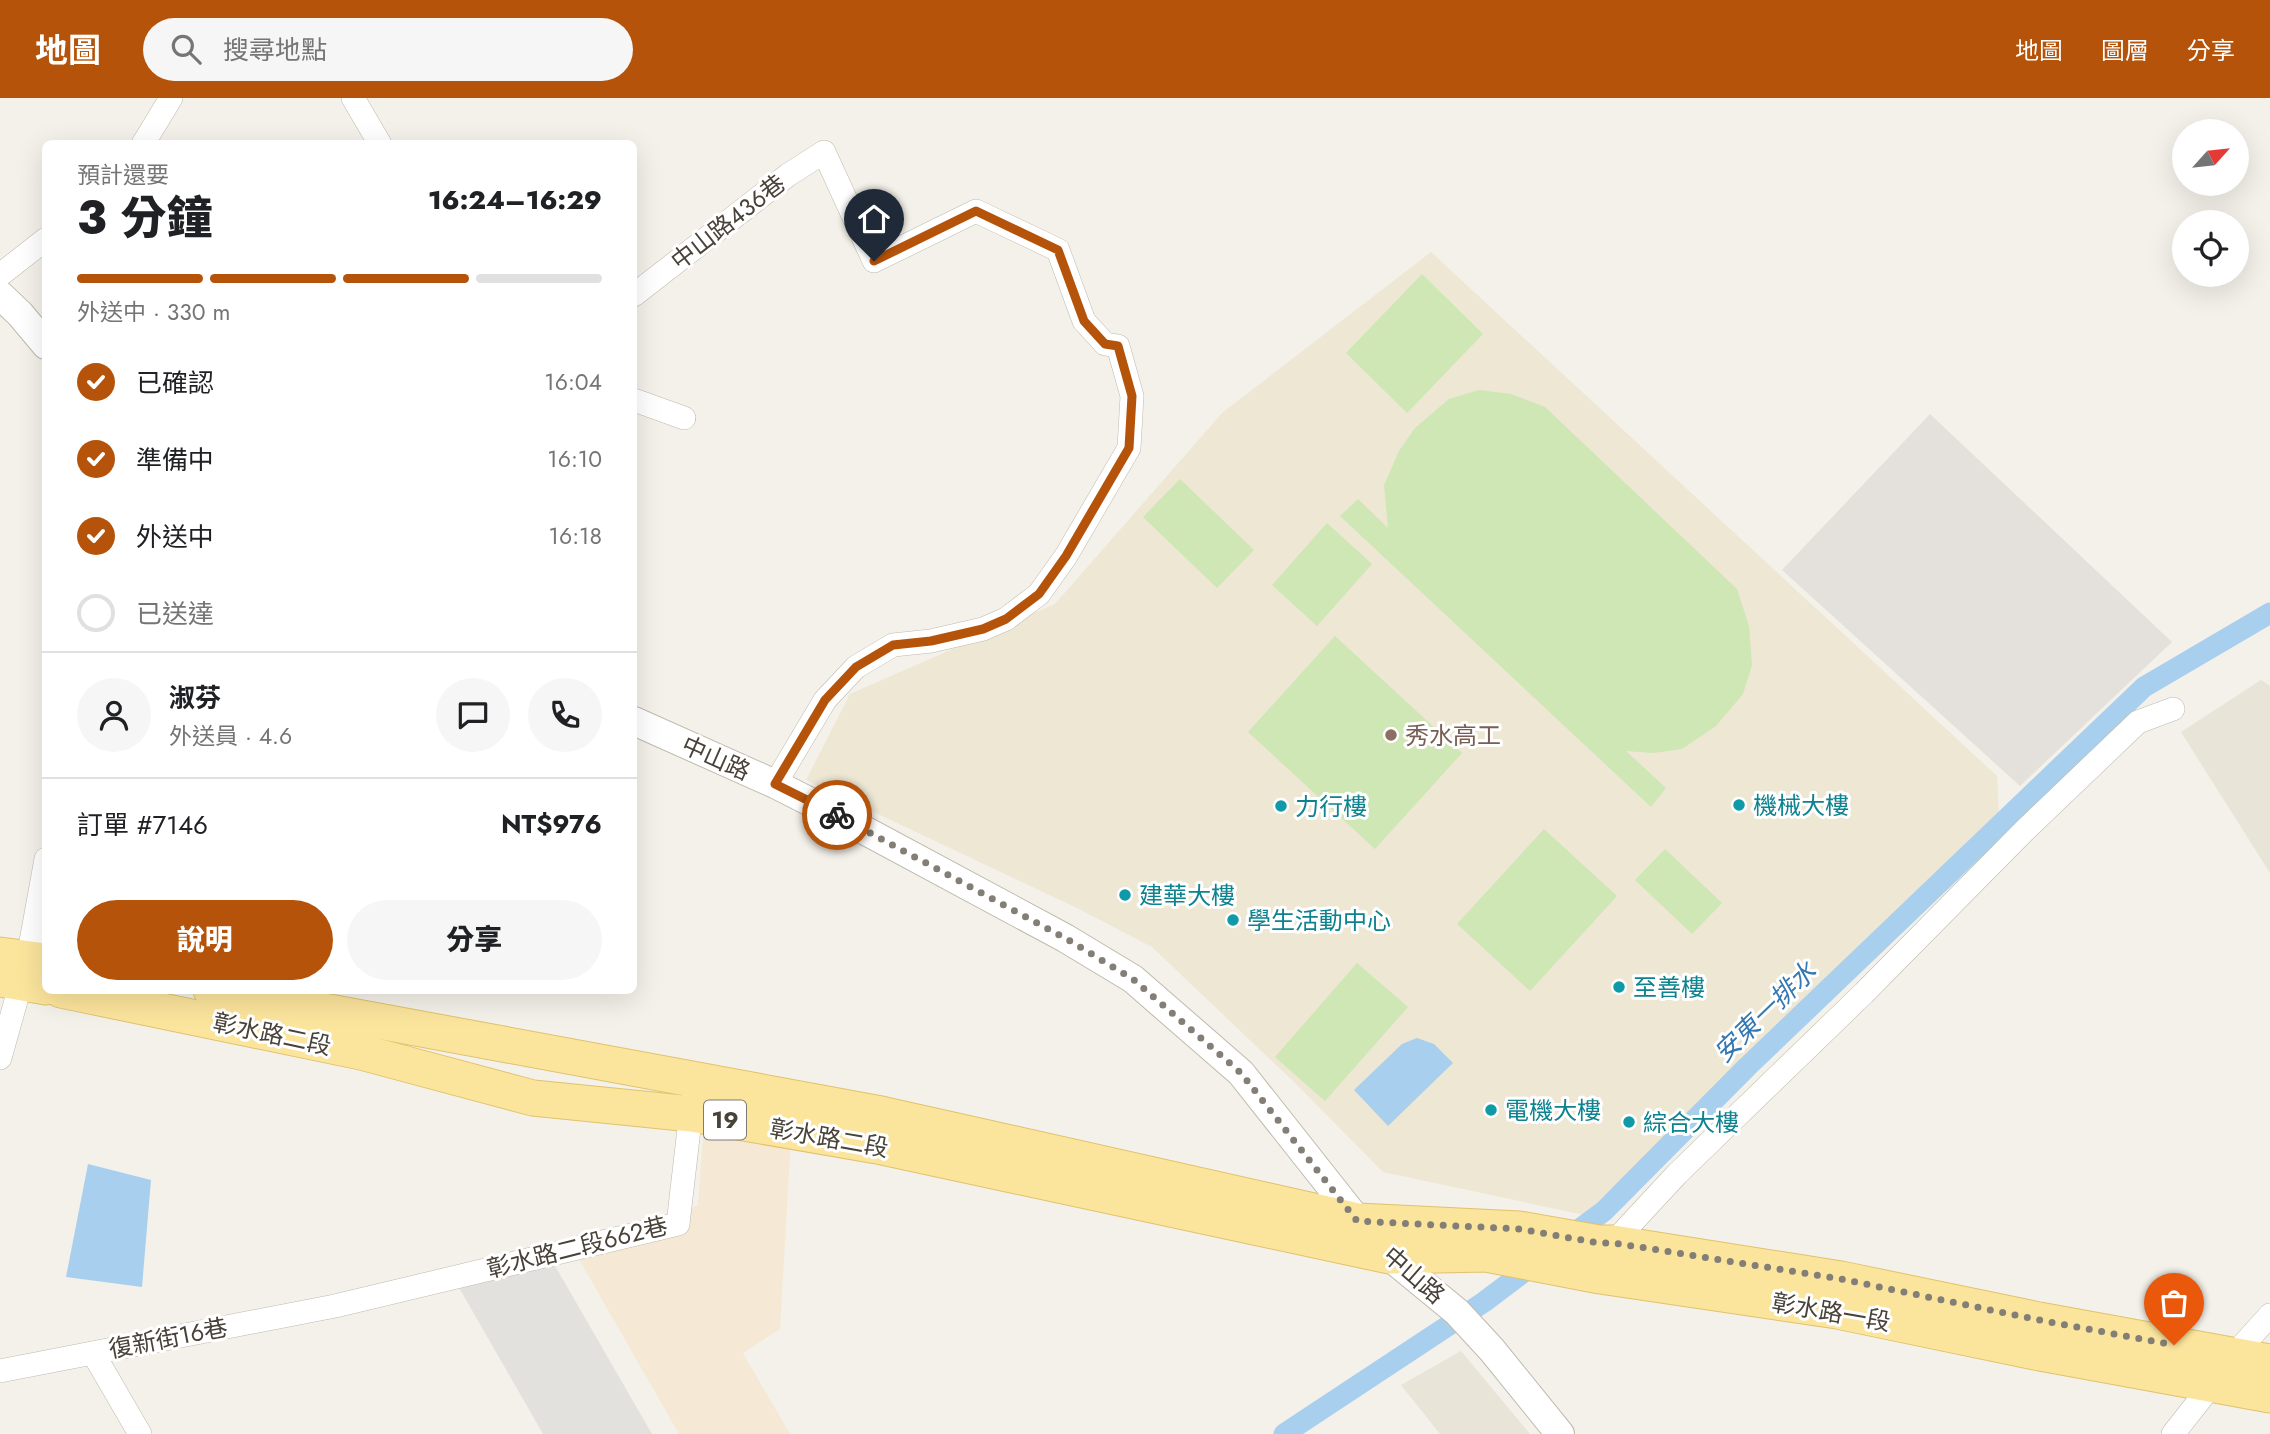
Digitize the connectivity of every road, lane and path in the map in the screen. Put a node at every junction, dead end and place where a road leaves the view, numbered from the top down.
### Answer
1 (171, 98) edge
2 (353, 98) edge
3 (145, 140) edge
4 (378, 140) edge
5 (42, 242) edge
6 (0, 275) edge
7 (637, 293) edge
8 (0, 295) edge
9 (42, 340) edge
10 (637, 401) edge
11 (684, 418) dead end
12 (2173, 709) dead end
13 (637, 722) edge
14 (775, 784) junction
15 (42, 879) edge
16 (24, 969) edge
17 (80, 994) edge
18 (233, 994) edge
19 (0, 1058) edge
20 (693, 1079) junction
21 (692, 1114) junction
22 (879, 1130) junction
23 (1357, 1221) junction
24 (1604, 1254) junction
25 (1390, 1256) junction
26 (335, 1306) joint
27 (2270, 1315) edge
28 (93, 1353) junction
29 (2236, 1356) junction
30 (2270, 1362) edge
31 (0, 1371) edge
32 (2213, 1386) junction
33 (2270, 1395) edge
34 (140, 1434) edge
35 (1560, 1434) edge
36 (2173, 1434) edge

1 - 3 street
2 - 4 street
5 - 6 street
7 - 14 street, 中山路436巷
8 - 9 street
10 - 11 street
12 - 24 street
13 - 14 street, 中山路
14 - 23 street, 中山路
15 - 16 street
16 - 19 street
17 - 21 main road, 彰水路二段 / 19
18 - 20 main road, 彰水路二段 / 19
20 - 21 street, 彰水路二段662巷
20 - 22 main road, 彰水路二段 / 19
21 - 22 main road, 彰水路二段 / 19
21 - 26 street, 彰水路二段662巷
22 - 23 main road, 彰水路二段 / 19
22 - 25 main road, 彰水路二段 / 19
23 - 24 main road, 彰水路一段 / 19
23 - 25 street, 中山路
24 - 25 main road, 彰水路一段 / 19
24 - 29 main road, 彰水路一段 / 19
24 - 32 main road, 彰水路一段 / 19
25 - 35 street, 中山路
26 - 28 street, 復新街16巷
27 - 29 street
28 - 31 street, 復新街16巷
28 - 34 street
29 - 30 main road, 彰水路一段 / 19
29 - 32 street
32 - 33 main road, 彰水路一段 / 19
32 - 36 street

